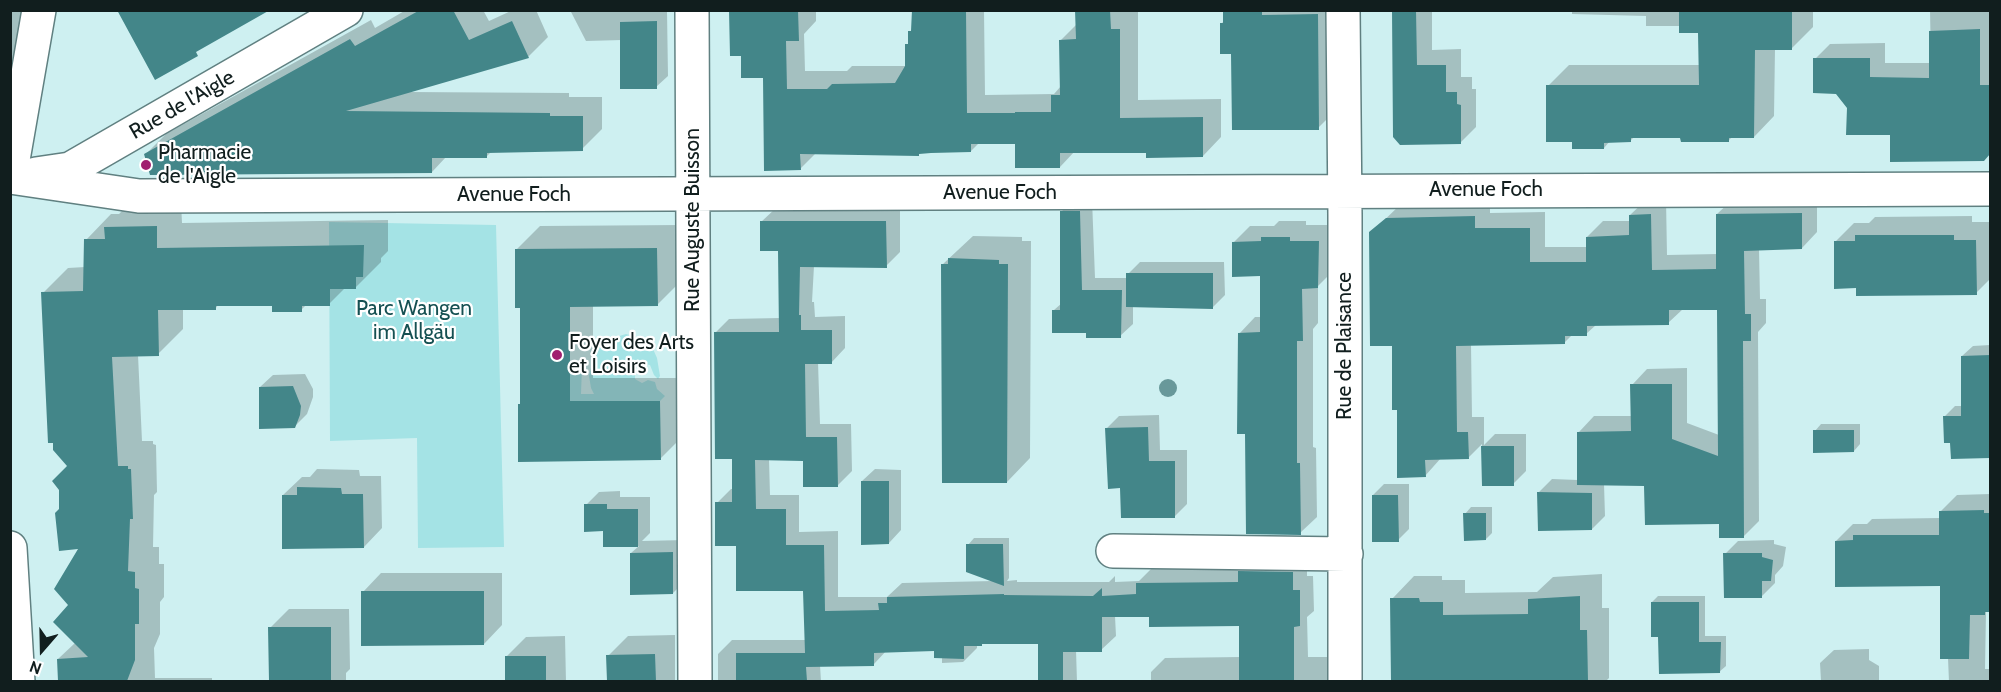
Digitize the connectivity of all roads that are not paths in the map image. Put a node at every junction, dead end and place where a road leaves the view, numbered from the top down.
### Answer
1 (39, 10) edge
2 (346, 10) edge
3 (692, 10) edge
4 (1343, 10) edge
5 (10, 177) edge
6 (1990, 189) edge
7 (1345, 191) junction
8 (693, 195) junction
9 (10, 548) edge
10 (1113, 551) dead end
11 (1346, 554) junction
12 (18, 681) edge
13 (695, 681) edge
14 (1345, 681) edge

1 - 5 street
2 - 5 street, Rue de l'Aigle
3 - 8 street, Rue Auguste Buisson
4 - 7 street, Rue de Plaisance
5 - 8 street, Avenue Foch
6 - 7 street, Avenue Foch
7 - 8 street, Avenue Foch
7 - 11 street, Rue de Plaisance
8 - 13 street, Rue Auguste Buisson
9 - 12 street
10 - 11 street
11 - 14 street, Rue de Plaisance

